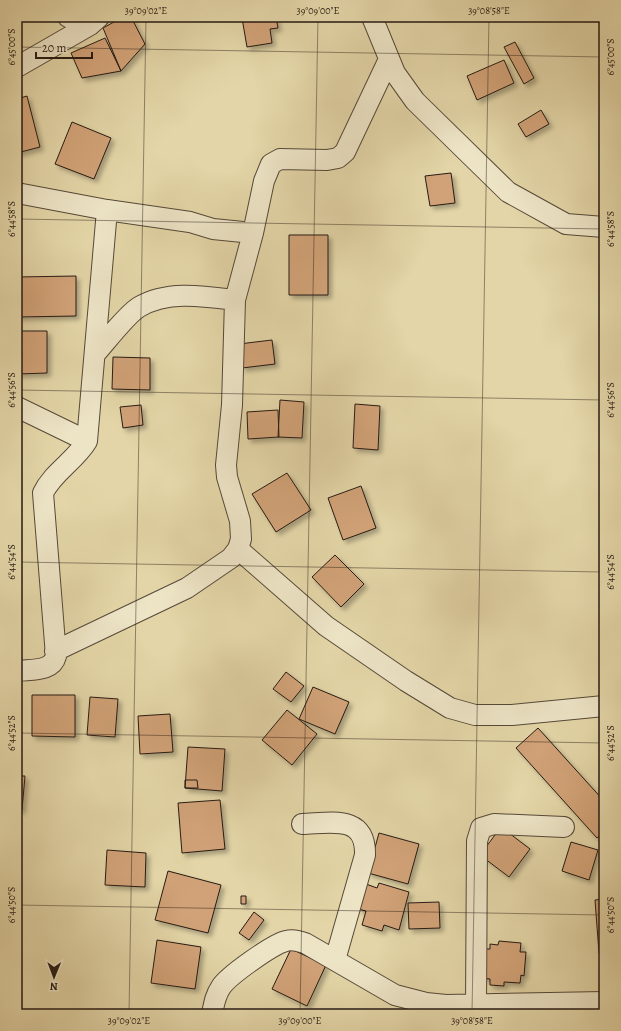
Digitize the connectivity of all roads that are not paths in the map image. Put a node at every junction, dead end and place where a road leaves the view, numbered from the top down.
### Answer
1 (68, 17) edge
2 (372, 17) edge
3 (95, 21) edge
4 (389, 59) junction
5 (17, 67) edge
6 (17, 193) edge
7 (107, 210) junction
8 (604, 227) edge
9 (253, 233) junction
10 (235, 300) junction
11 (95, 354) junction
12 (17, 407) edge
13 (87, 441) junction
14 (238, 549) junction
15 (55, 651) junction
16 (17, 671) edge
17 (604, 706) edge
18 (302, 824) dead end
19 (564, 827) dead end
20 (335, 960) junction
21 (604, 1002) edge
22 (476, 1005) junction
23 (212, 1014) edge

1 - 3 street
2 - 4 street
3 - 5 street
4 - 8 street
4 - 9 street
6 - 7 street
7 - 9 street
7 - 11 street
9 - 10 street
10 - 11 street
10 - 14 street
11 - 13 street
12 - 13 street
13 - 15 street
14 - 15 street
14 - 17 street
15 - 16 street
18 - 20 street
19 - 22 street
20 - 22 street
20 - 23 street
21 - 22 street

